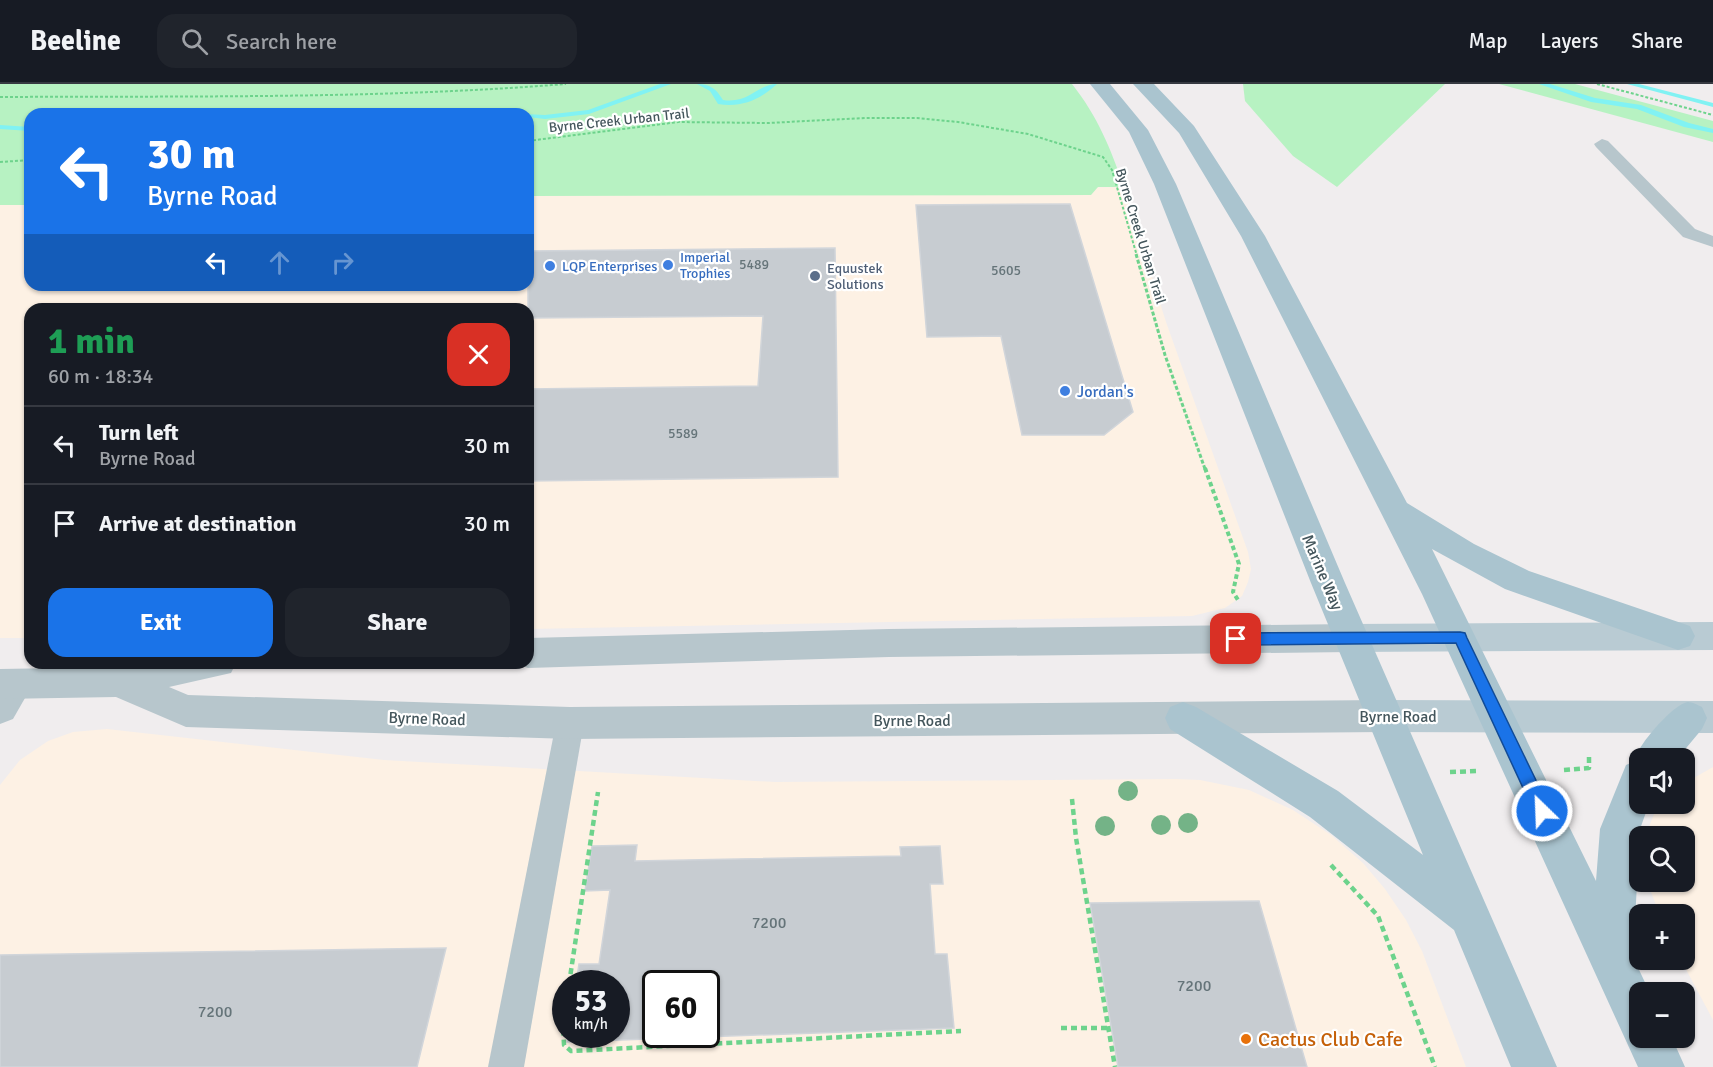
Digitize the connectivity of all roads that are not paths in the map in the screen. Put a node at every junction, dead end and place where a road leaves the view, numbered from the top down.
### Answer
1 (1100, 84) edge
2 (1143, 84) edge
3 (1602, 144) dead end
4 (1713, 242) edge
5 (1394, 509) junction
6 (1678, 636) junction
7 (1713, 636) edge
8 (1460, 638) junction
9 (1351, 639) junction
10 (534, 653) edge
11 (186, 669) edge
12 (118, 682) junction
13 (5, 692) edge
14 (1384, 716) junction
15 (1498, 717) junction
16 (1183, 718) junction
17 (1701, 718) edge
18 (570, 723) junction
19 (1666, 748) edge
20 (1629, 806) edge
21 (1471, 916) junction
22 (1611, 963) junction
23 (1629, 999) edge
24 (1653, 1048) edge
25 (506, 1067) edge
26 (1534, 1067) edge
27 (1662, 1067) edge

1 - 9 main road, Marine Way
2 - 5 main road
3 - 4 lane
5 - 6 main road
5 - 8 main road
6 - 7 main road
6 - 8 main road
8 - 9 main road
8 - 15 main road
9 - 10 street
9 - 14 main road, Marine Way
11 - 12 street, Byrne Road
12 - 13 street, Byrne Road
12 - 18 street, Byrne Road
14 - 15 main road, Byrne Road
14 - 16 street, Byrne Road
14 - 21 main road, Marine Way
15 - 17 main road, Byrne Road
15 - 22 main road
16 - 18 street, Byrne Road
16 - 21 main road
17 - 19 main road
18 - 25 lane
20 - 22 main road
21 - 26 main road, Marine Way
22 - 23 main road
24 - 27 main road

